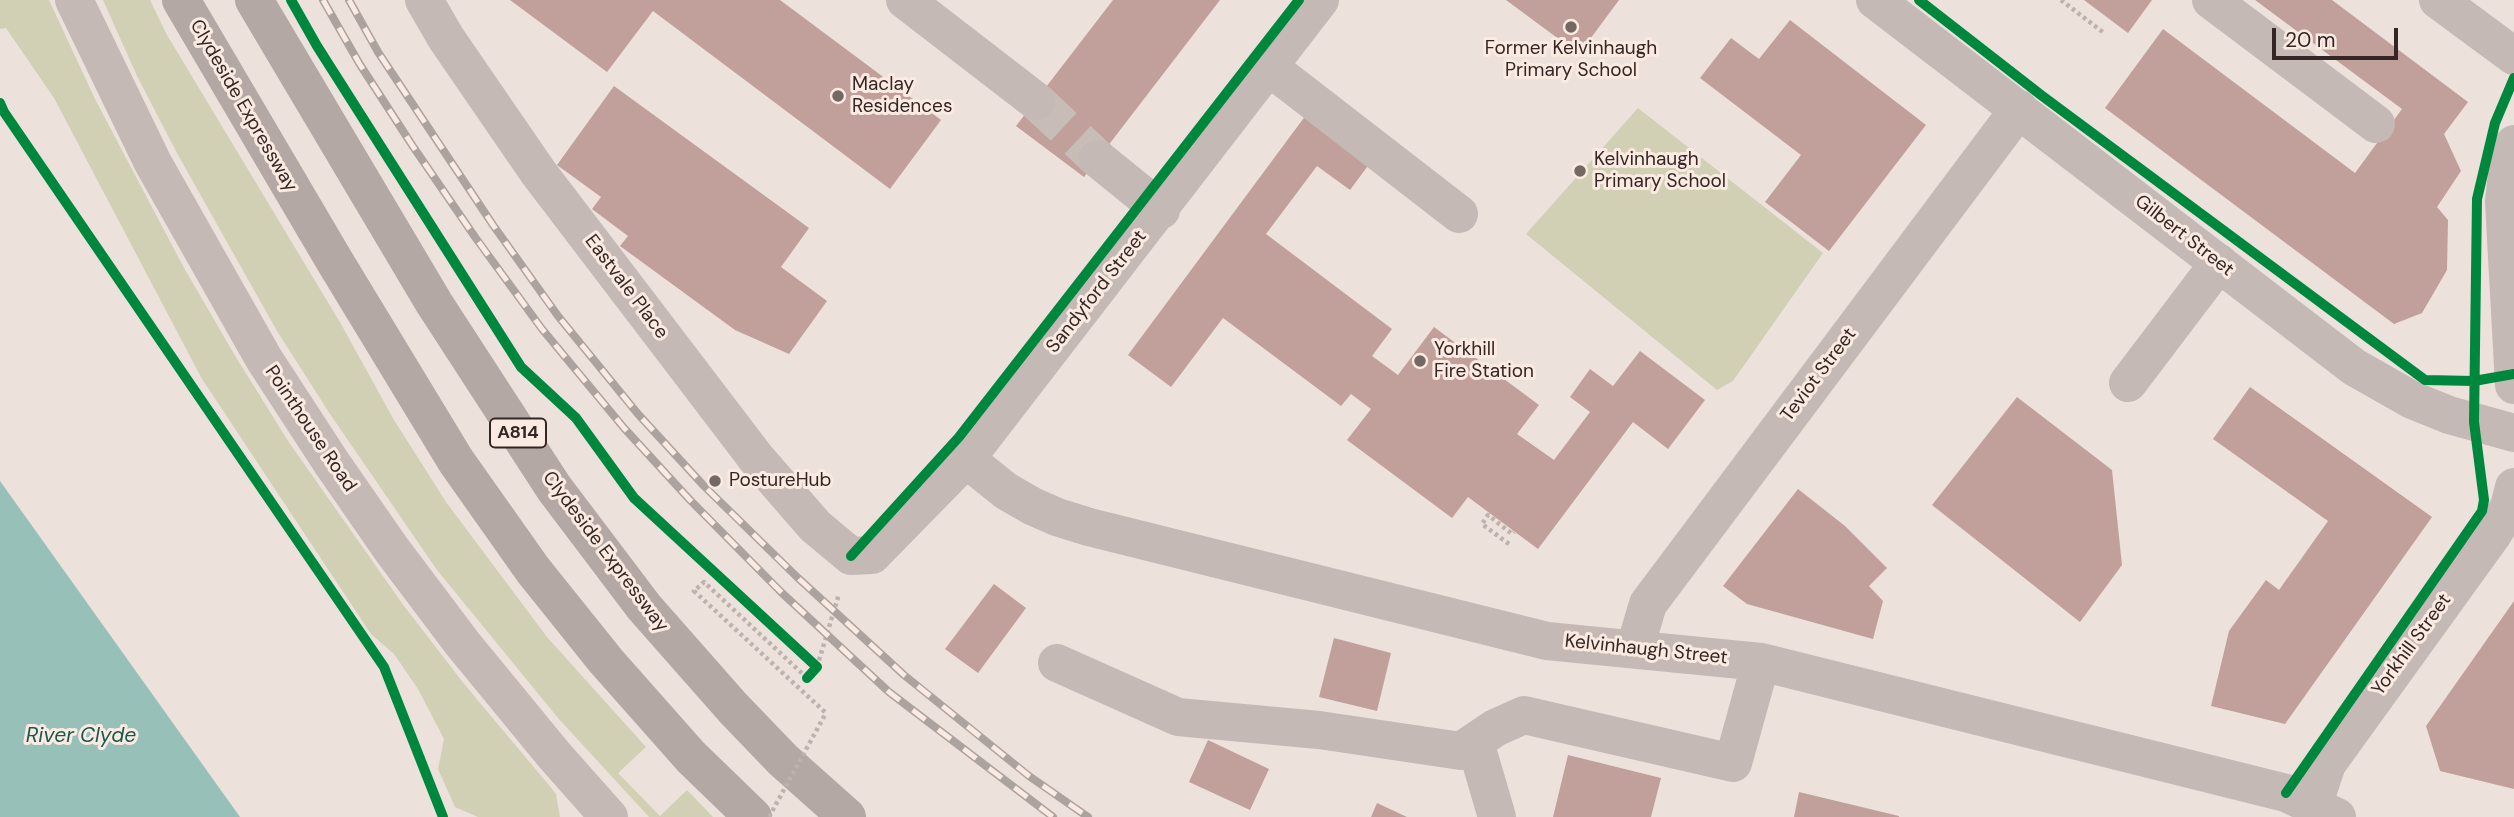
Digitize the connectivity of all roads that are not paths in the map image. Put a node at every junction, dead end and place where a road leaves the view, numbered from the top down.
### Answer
1 (74, 0) edge
2 (181, 0) edge
3 (254, 0) edge
4 (424, 0) edge
5 (905, 0) edge
6 (1875, 0) edge
7 (2211, 0) edge
8 (2438, 0) edge
9 (1319, 1) edge
10 (2514, 56) edge
11 (1269, 67) junction
12 (1036, 101) tunnel mouth
13 (2019, 109) junction
14 (2376, 124) dead end
15 (2514, 144) edge
16 (1098, 159) tunnel mouth
17 (1161, 209) junction
18 (1459, 214) dead end
19 (2219, 263) junction
20 (2128, 383) dead end
21 (2514, 386) edge
22 (2514, 433) edge
23 (967, 459) junction
24 (2514, 487) edge
25 (851, 556) joint
26 (1635, 648) junction
27 (1761, 662) junction
28 (1057, 663) dead end
29 (1475, 742) junction
30 (2304, 808) edge
31 (609, 817) edge
32 (753, 817) edge
33 (847, 817) edge
34 (1497, 817) edge

1 - 31 street, Pointhouse Road
2 - 32 main road, Clydeside Expressway
3 - 33 main road, Clydeside Expressway / A814
4 - 25 street, Eastvale Place
5 - 12 street
6 - 13 street, Gilbert Street
7 - 14 street
8 - 10 street
9 - 11 street, Sandyford Street
11 - 17 street, Sandyford Street
11 - 18 street
13 - 19 street, Gilbert Street
13 - 26 street, Teviot Street
15 - 21 street
16 - 17 street
17 - 23 street, Sandyford Street
19 - 20 street
19 - 22 street, Gilbert Street
23 - 25 street, Sandyford Street
23 - 26 street, Kelvinhaugh Street
24 - 30 street, Yorkhill Street
26 - 27 street, Kelvinhaugh Street
27 - 29 street
27 - 30 street, Kelvinhaugh Street
28 - 29 street
29 - 34 street

